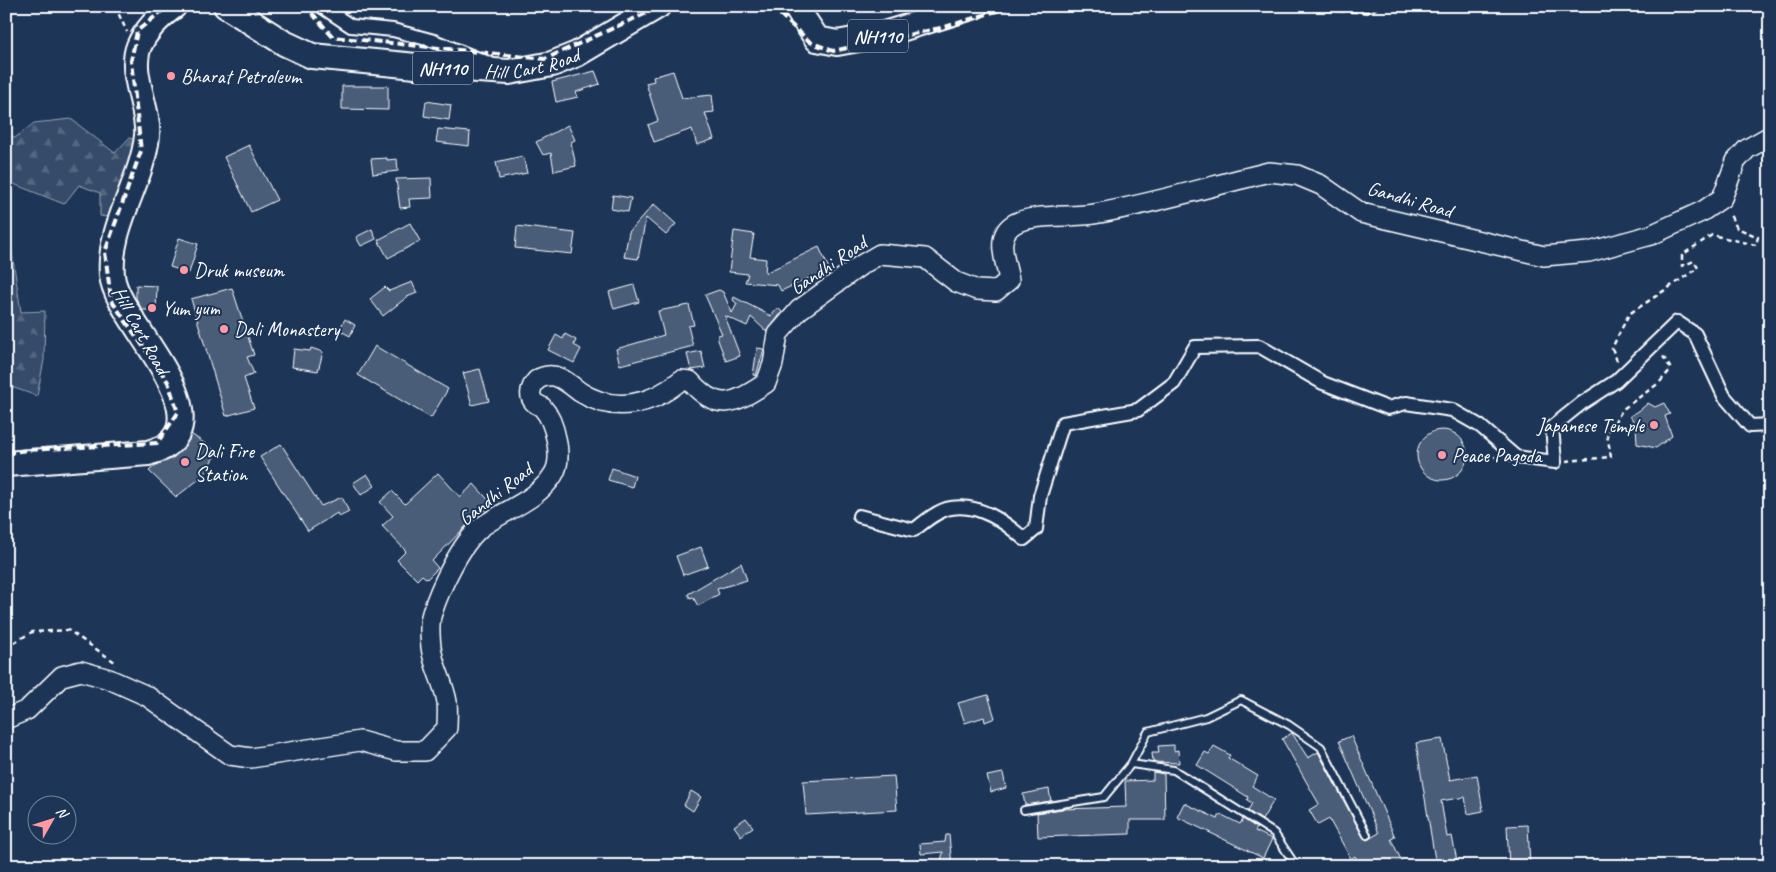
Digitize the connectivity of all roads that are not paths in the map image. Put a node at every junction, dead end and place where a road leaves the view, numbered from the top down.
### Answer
1 (174, 6) edge
2 (226, 6) edge
3 (321, 6) edge
4 (658, 6) edge
5 (795, 6) edge
6 (975, 6) edge
7 (509, 72) junction
8 (1770, 136) edge
9 (1770, 426) edge
10 (6, 464) edge
11 (859, 516) dead end
12 (6, 719) edge
13 (1131, 764) junction
14 (1024, 810) dead end
15 (1367, 835) dead end
16 (1296, 866) edge

1 - 10 highway, Hill Cart Road
2 - 7 highway, Hill Cart Road / NH110
3 - 7 street
4 - 7 highway, Hill Cart Road / NH110
5 - 6 highway, NH110
8 - 12 main road, Gandhi Road
9 - 11 street
13 - 14 lane
13 - 15 lane
13 - 16 lane

